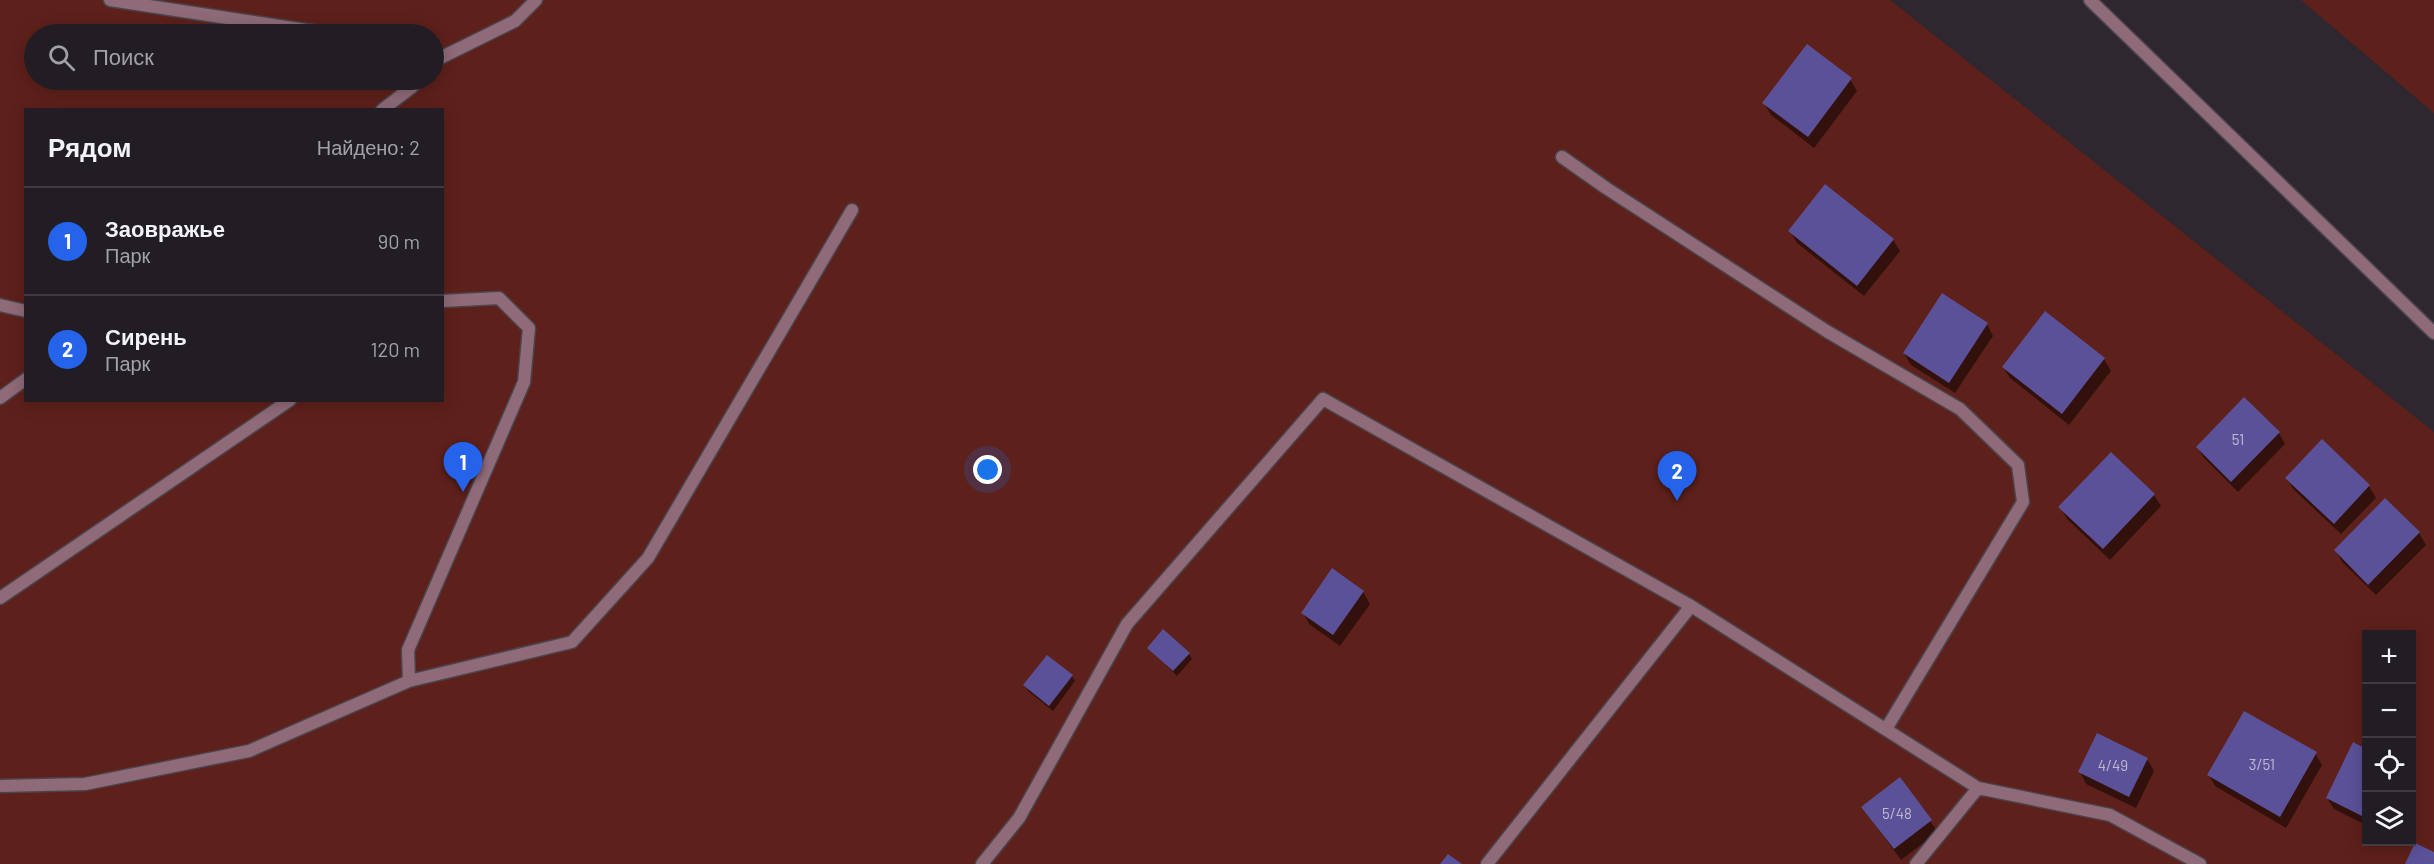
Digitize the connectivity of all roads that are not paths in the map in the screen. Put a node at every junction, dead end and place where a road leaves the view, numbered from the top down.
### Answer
1 (110, 0) edge
2 (536, 0) edge
3 (2090, 0) edge
4 (267, 24) edge
5 (444, 56) edge
6 (408, 90) edge
7 (385, 108) edge
8 (1562, 157) dead end
9 (852, 210) dead end
10 (444, 301) edge
11 (0, 305) edge
12 (24, 310) edge
13 (2434, 333) edge
14 (24, 380) edge
15 (0, 398) edge
16 (287, 402) edge
17 (0, 597) edge
18 (1691, 606) junction
19 (409, 681) junction
20 (1886, 729) junction
21 (0, 786) edge
22 (1978, 788) junction
23 (982, 864) edge
24 (1487, 864) edge
25 (1916, 864) edge
26 (2200, 864) edge

1 - 4 street
2 - 5 street
3 - 13 street
6 - 7 street
8 - 20 street
9 - 19 street
10 - 19 street
11 - 12 street
14 - 15 street
16 - 17 street
18 - 20 street
18 - 23 street
18 - 24 street
19 - 21 street
20 - 22 street
22 - 25 street
22 - 26 street

